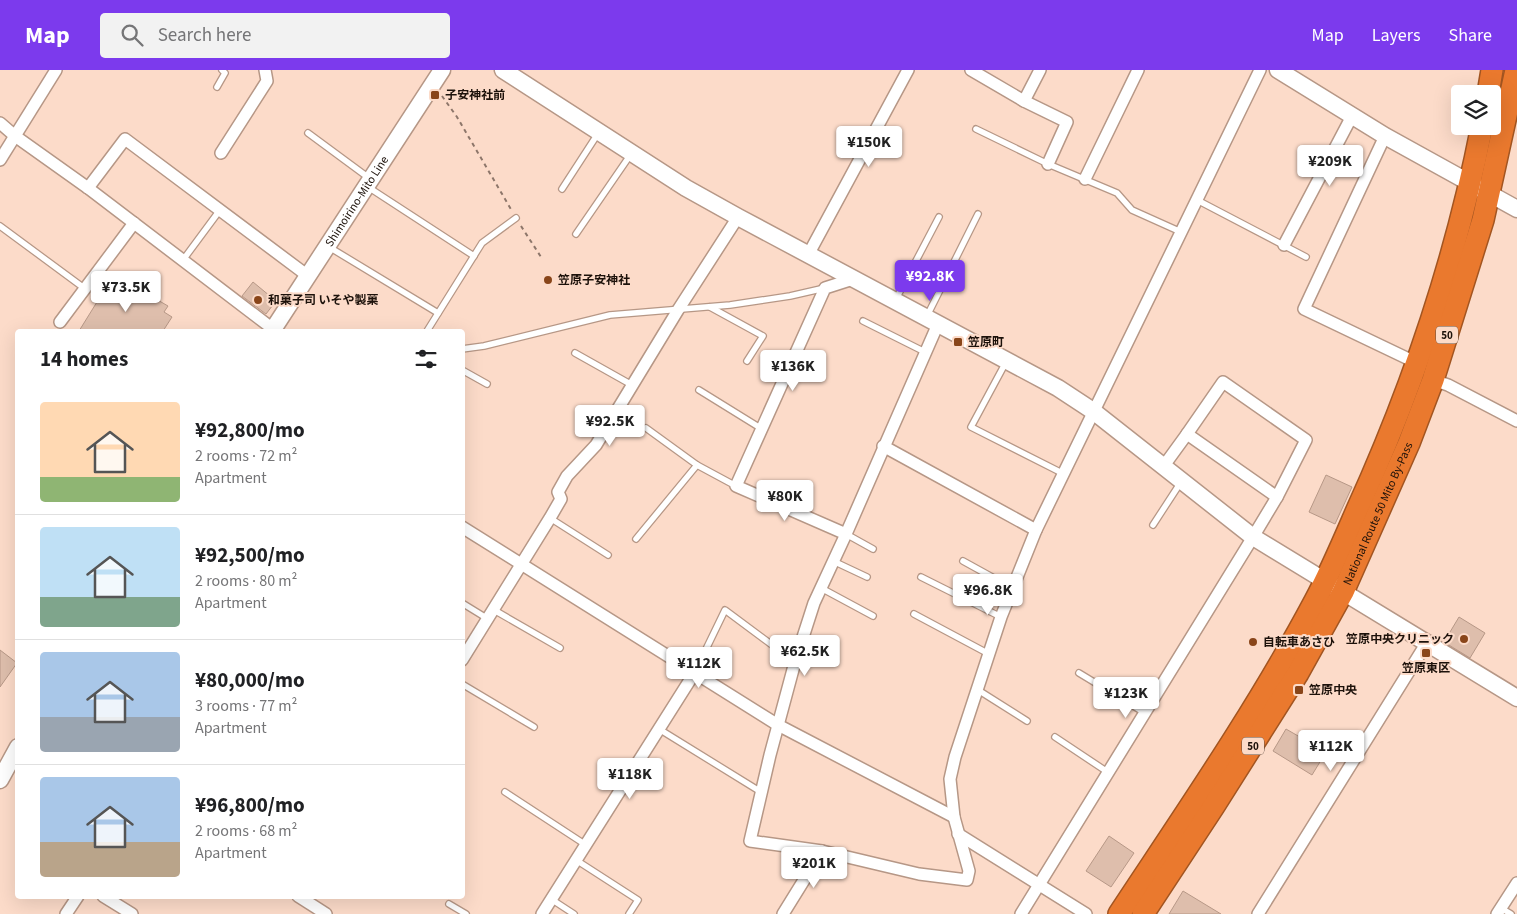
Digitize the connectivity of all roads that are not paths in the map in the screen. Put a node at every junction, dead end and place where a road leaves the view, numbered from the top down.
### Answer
1 (56, 70) edge
2 (222, 70) edge
3 (265, 70) edge
4 (503, 70) edge
5 (908, 70) edge
6 (971, 70) edge
7 (1040, 70) edge
8 (1138, 70) edge
9 (1260, 70) edge
10 (1278, 70) edge
11 (1492, 70) edge
12 (1516, 70) edge
13 (438, 77) edge
14 (1490, 85) edge
15 (216, 87) dead end
16 (1024, 101) junction
17 (1352, 116) junction
18 (0, 123) edge
19 (976, 129) dead end
20 (599, 131) junction
21 (308, 133) dead end
22 (1482, 135) edge
23 (15, 136) junction
24 (1385, 136) junction
25 (632, 152) junction
26 (221, 153) dead end
27 (0, 160) edge
28 (1048, 164) junction
29 (1085, 179) junction
30 (368, 183) junction
31 (88, 188) junction
32 (1480, 188) junction
33 (562, 189) dead end
34 (1197, 200) junction
35 (1517, 209) edge
36 (220, 210) junction
37 (978, 214) dead end
38 (738, 217) junction
39 (939, 217) dead end
40 (516, 218) road end
41 (134, 223) junction
42 (0, 226) edge
43 (1181, 232) junction
44 (576, 234) dead end
45 (328, 245) junction
46 (1284, 245) junction
47 (808, 255) junction
48 (474, 256) junction
49 (1306, 257) dead end
50 (183, 260) junction
51 (308, 276) junction
52 (854, 279) junction
53 (84, 288) junction
54 (826, 288) junction
55 (895, 301) junction
56 (710, 307) junction
57 (678, 310) junction
58 (438, 312) junction
59 (862, 321) dead end
60 (932, 321) junction
61 (60, 322) dead end
62 (271, 329) edge
63 (273, 329) edge
64 (428, 329) edge
65 (465, 349) edge
66 (575, 353) dead end
67 (926, 353) junction
68 (1006, 360) junction
69 (747, 361) dead end
70 (1417, 364) junction
71 (465, 372) edge
72 (1433, 380) junction
73 (487, 384) dead end
74 (632, 385) junction
75 (699, 390) dead end
76 (1093, 411) junction
77 (1517, 421) edge
78 (646, 428) dead end
79 (762, 429) junction
80 (1188, 434) junction
81 (883, 446) junction
82 (698, 465) junction
83 (1163, 467) junction
84 (1064, 474) junction
85 (1181, 482) junction
86 (736, 486) junction
87 (1277, 497) junction
88 (550, 518) junction
89 (1154, 524) dead end
90 (465, 529) edge
91 (1036, 530) junction
92 (846, 534) junction
93 (1253, 537) junction
94 (636, 539) dead end
95 (873, 548) dead end
96 (608, 555) dead end
97 (833, 561) junction
98 (963, 561) dead end
99 (522, 564) junction
100 (867, 577) dead end
101 (921, 577) dead end
102 (1334, 587) junction
103 (821, 588) junction
104 (1012, 588) junction
105 (465, 604) edge
106 (491, 614) junction
107 (914, 614) dead end
108 (873, 616) dead end
109 (1002, 617) junction
110 (1426, 644) junction
111 (560, 648) dead end
112 (990, 654) junction
113 (465, 655) edge
114 (795, 662) junction
115 (695, 672) junction
116 (1079, 673) dead end
117 (465, 686) edge
118 (978, 690) junction
119 (1517, 698) edge
120 (1145, 713) junction
121 (1027, 721) dead end
122 (778, 725) junction
123 (534, 728) dead end
124 (659, 729) junction
125 (1055, 737) dead end
126 (15, 752) edge
127 (1108, 772) junction
128 (0, 780) edge
129 (505, 792) dead end
130 (761, 792) junction
131 (954, 817) junction
132 (958, 834) junction
133 (586, 845) junction
134 (822, 851) junction
135 (576, 860) junction
136 (1517, 882) edge
137 (1039, 885) junction
138 (76, 899) edge
139 (108, 899) edge
140 (551, 899) junction
141 (449, 904) dead end
142 (313, 905) edge
143 (1503, 912) edge
144 (66, 914) edge
145 (132, 914) edge
146 (326, 914) edge
147 (466, 914) edge
148 (542, 914) edge
149 (574, 914) edge
150 (629, 914) edge
151 (783, 914) edge
152 (1021, 914) edge
153 (1086, 914) edge
154 (1120, 914) edge
155 (1143, 914) edge
156 (1258, 914) edge

1 - 23 street
2 - 15 lane
3 - 26 street
4 - 20 street
5 - 47 street
6 - 16 street
7 - 16 street
8 - 29 street
9 - 34 street
10 - 17 street
11 - 14 highway
12 - 32 highway, National Route 50 Mito By-Pass / 50
13 - 30 street, Shimoirino-Mito Line
16 - 28 street
17 - 24 street
17 - 46 street
18 - 23 street
19 - 28 lane
20 - 25 street
20 - 33 lane
21 - 30 lane
22 - 32 highway, National Route 50 Mito By-Pass / 50
23 - 27 street
23 - 31 street
24 - 32 street
24 - 70 street
25 - 38 street
25 - 44 lane
28 - 29 lane
29 - 43 lane
30 - 45 street, Shimoirino-Mito Line
30 - 48 lane
31 - 36 street
31 - 41 street
32 - 35 street
32 - 70 highway, National Route 50 Mito By-Pass / 50
32 - 72 highway, National Route 50 Mito By-Pass / 50
34 - 43 street
34 - 46 lane
36 - 50 lane
36 - 51 street
37 - 60 lane
38 - 47 street
38 - 57 street
39 - 55 lane
40 - 48 lane
41 - 50 street
41 - 53 street
42 - 53 lane
43 - 76 street
45 - 51 street, Shimoirino-Mito Line
45 - 58 lane
46 - 49 lane
47 - 52 street
48 - 58 lane
50 - 62 street
51 - 63 street, Shimoirino-Mito Line
52 - 54 street
52 - 55 street
53 - 61 street
54 - 56 lane
54 - 79 street
55 - 60 street
56 - 57 lane
56 - 69 lane
57 - 65 lane
57 - 74 street
58 - 64 lane
59 - 67 lane
60 - 67 street
60 - 68 street
66 - 74 lane
67 - 81 street
68 - 76 street
68 - 84 lane
70 - 102 highway, National Route 50 Mito By-Pass / 50
71 - 73 lane
72 - 77 street
72 - 102 highway, National Route 50 Mito By-Pass / 50
74 - 88 street
75 - 79 lane
76 - 83 street
76 - 84 street
78 - 82 lane
79 - 86 street
80 - 83 street
80 - 87 street
80 - 87 street
81 - 91 street
81 - 92 street
82 - 86 lane
82 - 94 lane
83 - 85 street
84 - 91 street
85 - 89 lane
85 - 93 street
86 - 92 street
87 - 93 street
88 - 96 lane
88 - 99 street
90 - 99 street
91 - 104 street
92 - 95 lane
92 - 97 street
93 - 102 street
93 - 120 street
97 - 100 lane
97 - 103 street
98 - 104 lane
99 - 106 street
99 - 115 street
101 - 109 lane
102 - 110 street
102 - 154 highway, National Route 50 Mito By-Pass / 50
102 - 155 highway, National Route 50 Mito By-Pass / 50
103 - 108 lane
103 - 114 street
104 - 109 street
105 - 106 lane
106 - 111 lane
106 - 113 street
107 - 112 lane
109 - 112 street
110 - 119 street
110 - 156 street
112 - 118 street
114 - 115 lane
114 - 122 street
115 - 122 street
115 - 124 street
116 - 120 lane
117 - 123 lane
118 - 121 lane
118 - 131 street
120 - 127 street
122 - 130 street
122 - 131 street
124 - 130 lane
124 - 133 street
125 - 127 lane
126 - 128 street
127 - 137 street
129 - 133 lane
130 - 134 street
131 - 132 street
132 - 134 street
132 - 137 street
133 - 135 street
134 - 151 street
135 - 140 street
135 - 150 lane
136 - 143 street
137 - 152 street
137 - 153 street
138 - 144 street
139 - 145 street
140 - 148 street
140 - 149 lane
141 - 147 lane
142 - 146 street

